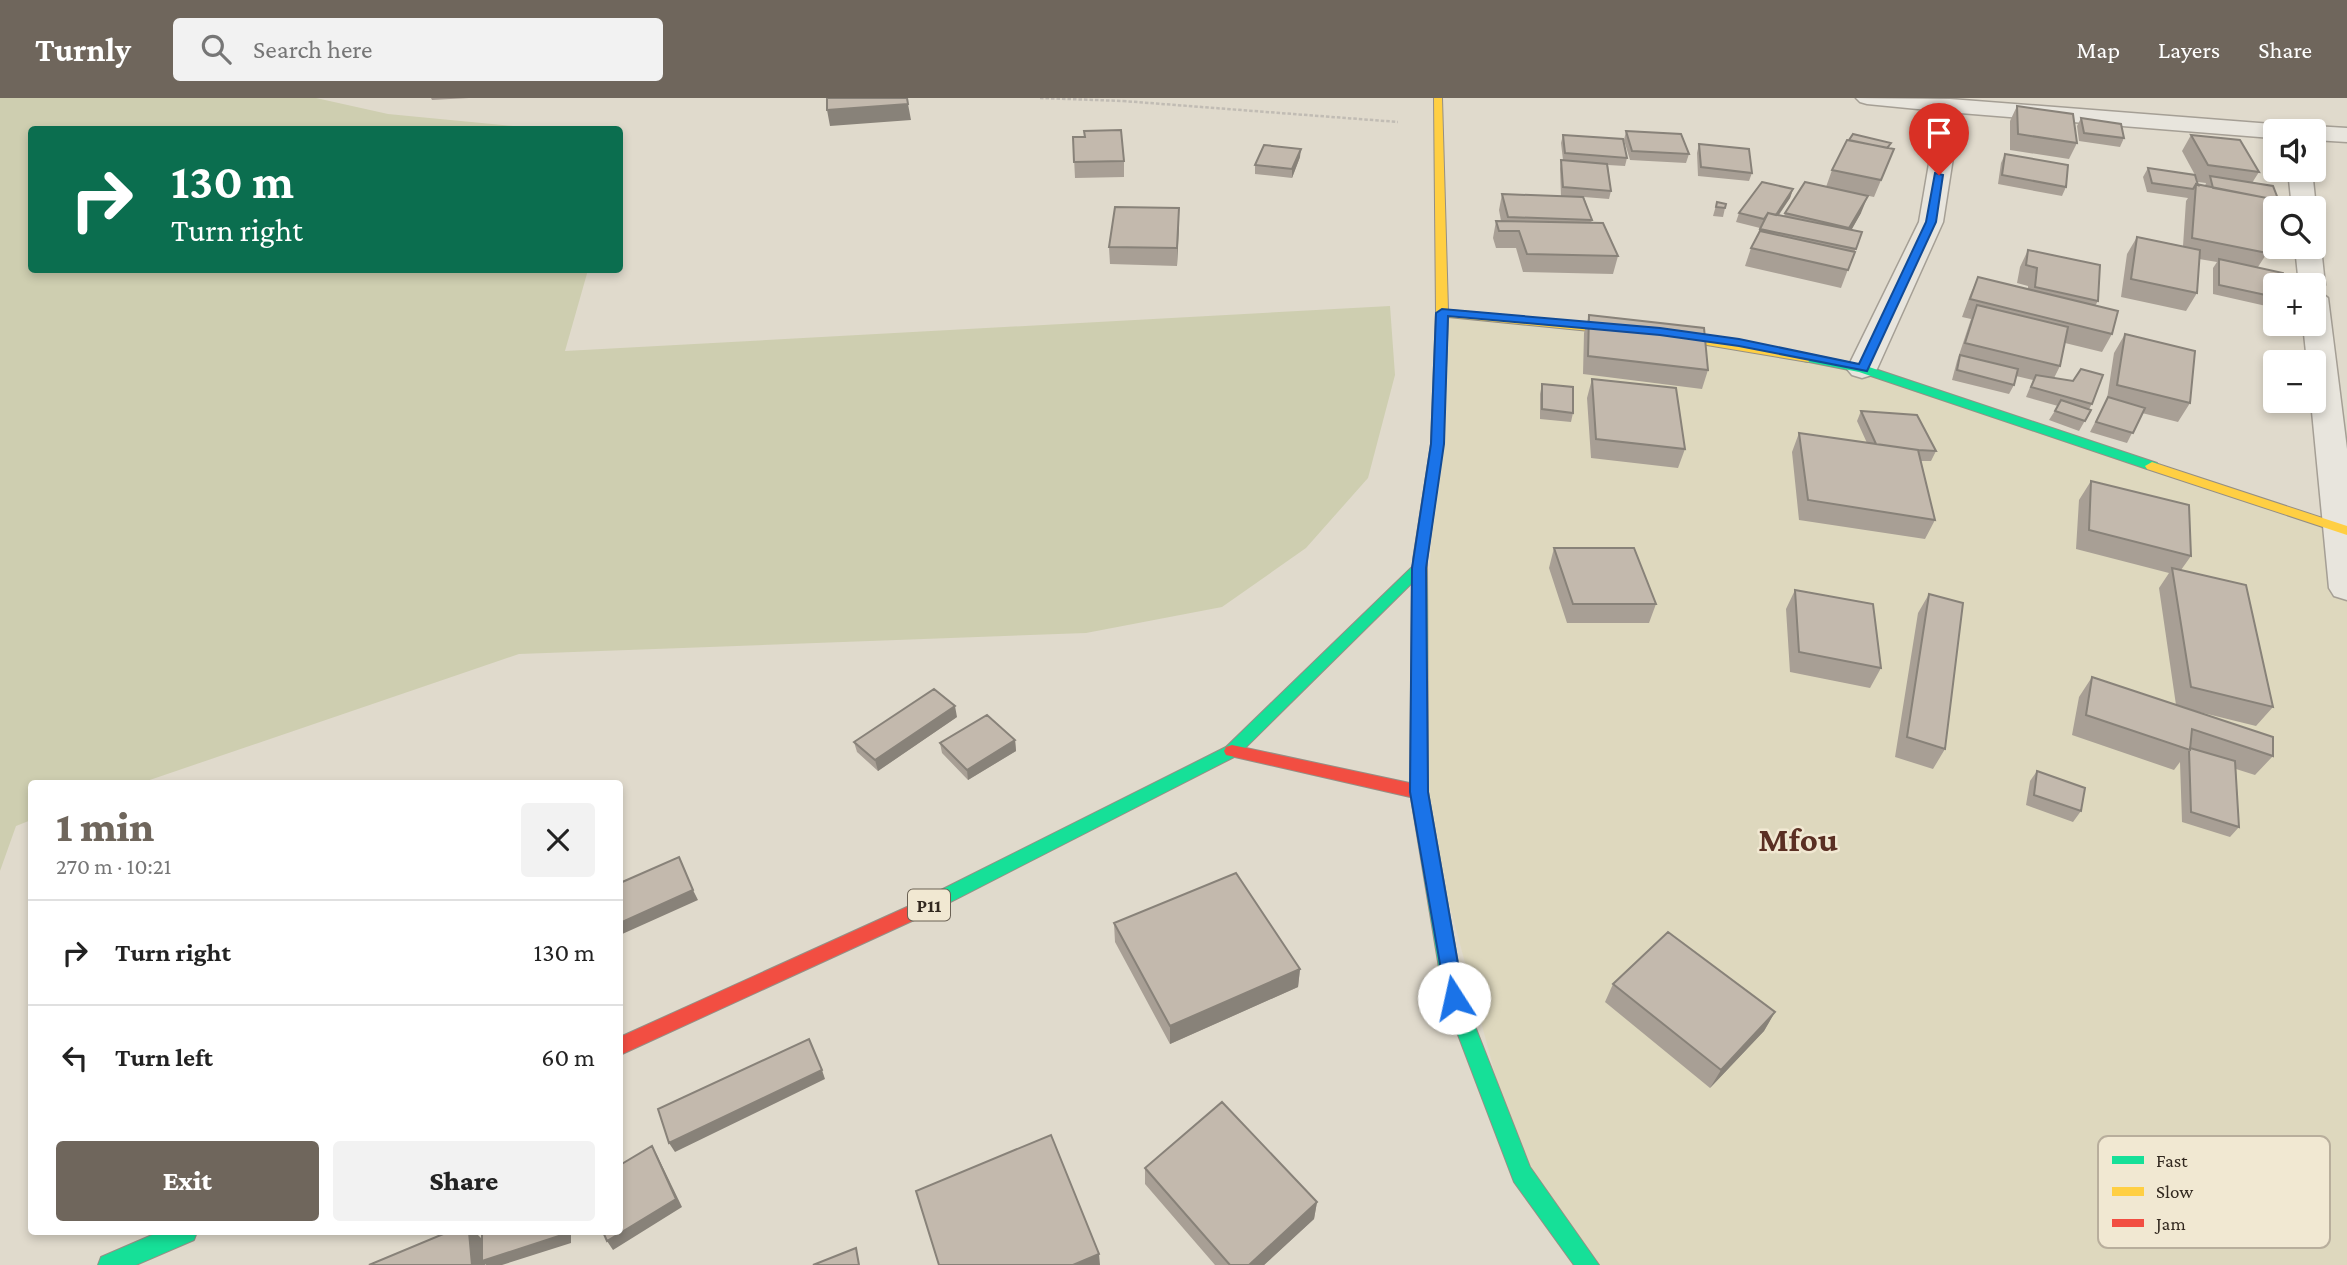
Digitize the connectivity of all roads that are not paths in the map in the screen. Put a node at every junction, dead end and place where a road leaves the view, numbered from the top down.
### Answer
1 (1438, 98) edge
2 (1867, 98) edge
3 (1950, 105) junction
4 (2263, 131) edge
5 (2326, 134) edge
6 (2347, 135) edge
7 (1442, 313) junction
8 (2319, 336) edge
9 (1863, 369) junction
10 (2343, 530) edge
11 (1419, 568) junction
12 (2347, 588) edge
13 (1232, 751) junction
14 (1419, 792) junction
15 (623, 1045) edge
16 (179, 1235) edge
17 (109, 1265) edge
18 (1588, 1265) edge

1 - 7 main road
2 - 3 street
3 - 4 street
3 - 9 street
5 - 6 street
7 - 9 main road
7 - 11 main road
8 - 10 street
9 - 10 main road
10 - 12 street
11 - 13 main road, P11
11 - 14 main road
13 - 14 main road
13 - 15 main road, P11
14 - 18 main road
16 - 17 main road

